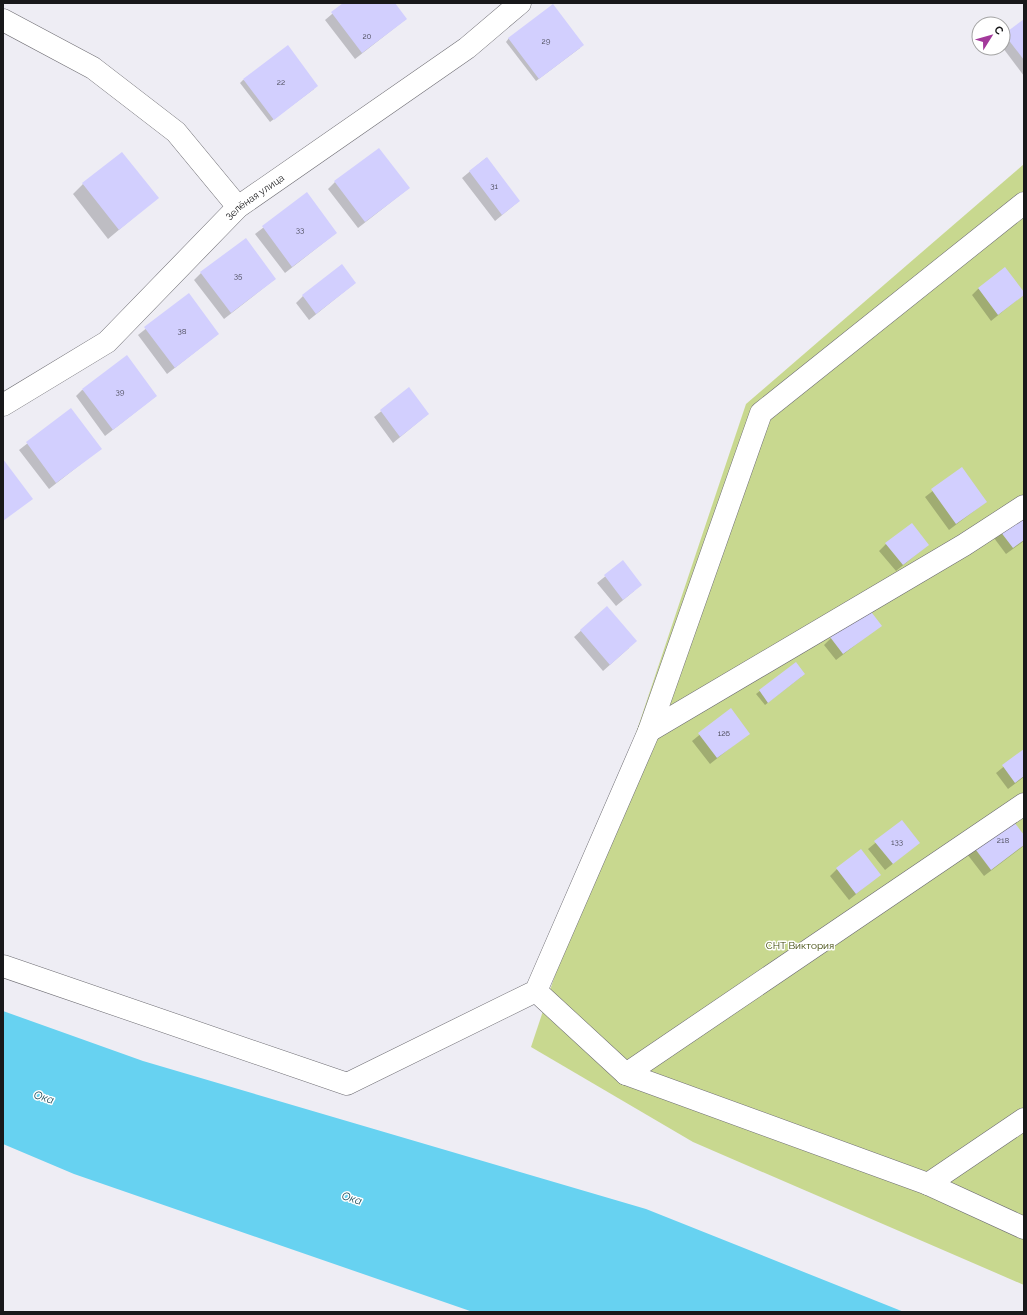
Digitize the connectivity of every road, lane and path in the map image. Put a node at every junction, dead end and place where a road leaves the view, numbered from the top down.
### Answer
1 (520, 3) edge
2 (3, 20) edge
3 (1024, 203) edge
4 (238, 207) junction
5 (3, 405) edge
6 (1024, 506) edge
7 (649, 731) junction
8 (1024, 804) edge
9 (3, 966) edge
10 (536, 991) junction
11 (626, 1074) junction
12 (1024, 1119) edge
13 (928, 1184) junction
14 (1024, 1228) edge

1 - 4 street, Зелёная улица
2 - 4 street
3 - 7 street
4 - 5 street, Зелёная улица
6 - 7 street
7 - 10 street
8 - 11 street
9 - 10 street
10 - 11 street
11 - 13 street
12 - 13 street
13 - 14 street

